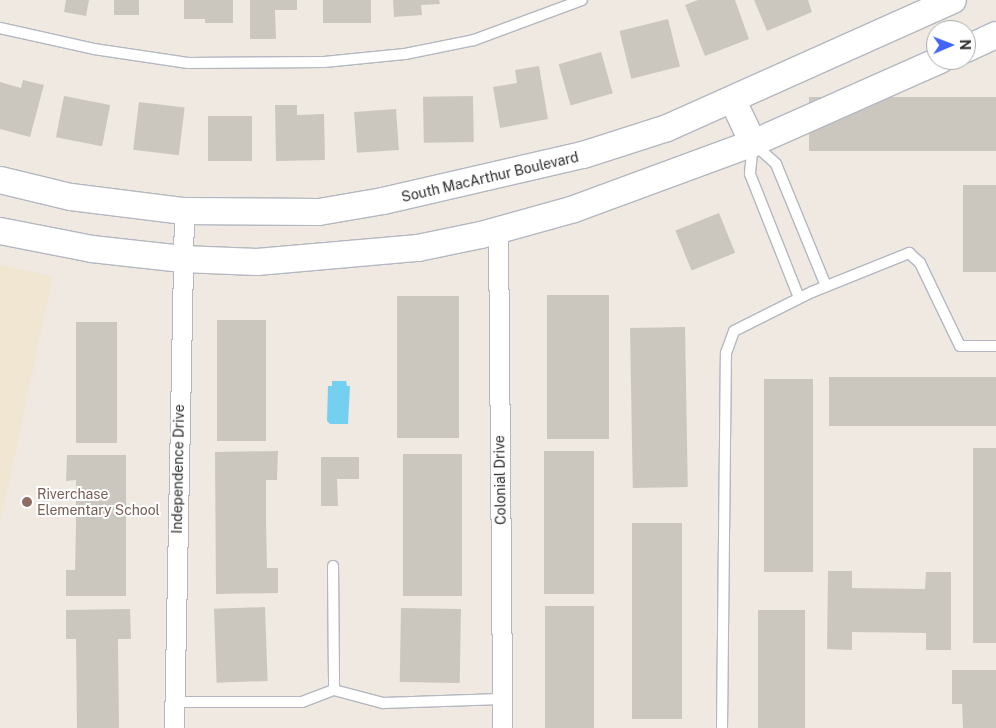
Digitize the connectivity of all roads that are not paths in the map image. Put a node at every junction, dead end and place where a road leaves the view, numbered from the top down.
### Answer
1 (582, 0) edge
2 (953, 0) edge
3 (0, 28) edge
4 (996, 35) edge
5 (976, 44) edge
6 (926, 66) edge
7 (733, 100) junction
8 (753, 143) junction
9 (0, 180) edge
10 (184, 211) junction
11 (0, 231) edge
12 (498, 231) junction
13 (182, 259) junction
14 (826, 286) junction
15 (800, 298) junction
16 (996, 346) edge
17 (333, 566) dead end
18 (334, 690) junction
19 (502, 699) junction
20 (174, 702) junction
21 (174, 728) edge
22 (502, 728) edge
23 (722, 728) edge

1 - 3 lane
2 - 7 main road, South MacArthur Boulevard
4 - 5 main road
6 - 8 main road
7 - 8 main road
7 - 10 main road, South MacArthur Boulevard
8 - 12 main road
8 - 14 lane
8 - 15 lane
9 - 10 main road, South MacArthur Boulevard
10 - 13 street, Independence Drive
11 - 13 main road
12 - 13 main road
12 - 19 street, Colonial Drive
13 - 20 street, Independence Drive
14 - 15 lane
14 - 16 lane
15 - 23 lane
17 - 18 lane
18 - 19 lane
18 - 20 lane
19 - 22 street, Colonial Drive
20 - 21 street, Independence Drive

